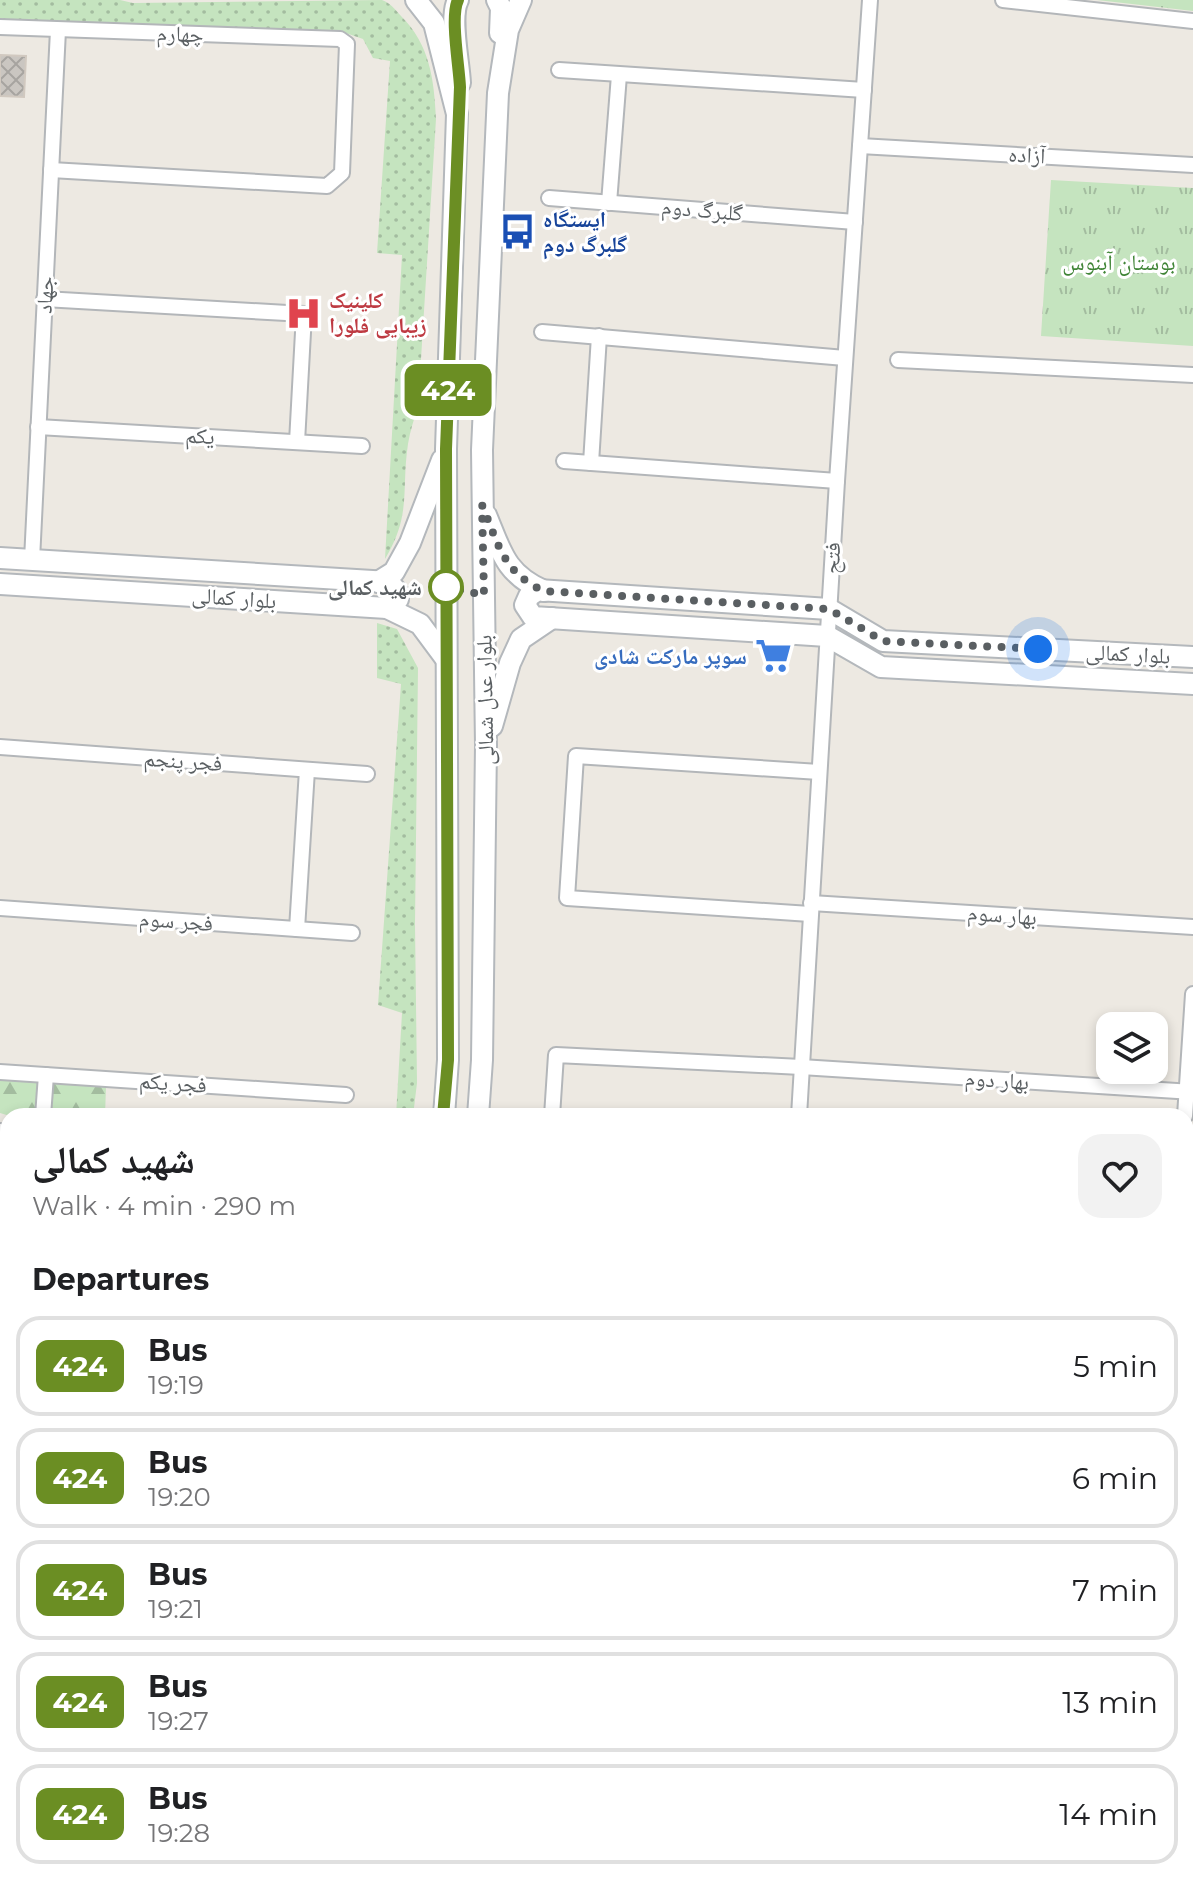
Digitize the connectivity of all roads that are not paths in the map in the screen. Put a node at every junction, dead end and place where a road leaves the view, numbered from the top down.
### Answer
1 (416, 0) edge
2 (458, 0) edge
3 (497, 0) edge
4 (521, 0) edge
5 (870, 0) edge
6 (1003, 0) edge
7 (1193, 21) edge
8 (0, 27) edge
9 (58, 30) junction
10 (559, 70) dead end
11 (619, 75) junction
12 (864, 90) junction
13 (498, 93) junction
14 (457, 114) junction
15 (860, 146) junction
16 (1193, 165) edge
17 (51, 170) junction
18 (549, 198) dead end
19 (609, 203) junction
20 (855, 222) junction
21 (44, 299) junction
22 (542, 332) dead end
23 (599, 336) junction
24 (845, 358) junction
25 (898, 360) dead end
26 (1193, 375) edge
27 (38, 427) junction
28 (297, 442) junction
29 (362, 446) dead end
30 (446, 449) junction
31 (564, 461) dead end
32 (591, 463) junction
33 (837, 481) junction
34 (482, 505) junction
35 (0, 558) edge
36 (32, 560) junction
37 (383, 582) junction
38 (0, 584) edge
39 (541, 590) junction
40 (387, 608) junction
41 (829, 609) junction
42 (542, 617) junction
43 (827, 636) junction
44 (1193, 657) edge
45 (446, 659) junction
46 (1193, 684) edge
47 (486, 745) junction
48 (0, 747) edge
49 (307, 770) junction
50 (819, 772) junction
51 (367, 774) dead end
52 (0, 908) edge
53 (810, 909) junction
54 (1193, 927) edge
55 (297, 929) junction
56 (352, 933) dead end
57 (1193, 994) edge
58 (801, 1067) junction
59 (0, 1072) edge
60 (46, 1075) junction
61 (1190, 1092) edge
62 (346, 1095) dead end
63 (44, 1108) edge
64 (445, 1108) edge
65 (479, 1108) edge
66 (553, 1108) edge
67 (799, 1108) edge
68 (448, 1892) edge
69 (477, 1892) edge

1 - 14 street, بلوار عدل شمالی
2 - 14 street
3 - 13 street
4 - 13 street, بلوار عدل شمالی
5 - 12 street, فتح
6 - 7 street
8 - 9 street, چهارم
9 - 17 street, جهاد
9 - 17 street, چهارم
10 - 11 street
11 - 12 street
11 - 19 street
12 - 15 street, فتح
13 - 34 street, بلوار عدل شمالی
14 - 30 street, بلوار عدل شمالی
15 - 16 street, آزاده
15 - 20 street, فتح
17 - 21 street, جهاد
18 - 19 street, گلبرگ دوم
19 - 20 street, گلبرگ دوم
20 - 24 street, فتح
21 - 27 street, جهاد
21 - 28 street
22 - 23 street
23 - 24 street
23 - 32 street
24 - 33 street, فتح
25 - 26 street
27 - 28 street, یکم
27 - 36 street, جهاد
28 - 29 street, یکم
30 - 37 street
30 - 45 street, بلوار عدل شمالی
31 - 32 street
32 - 33 street
33 - 41 street, فتح
34 - 39 street
34 - 47 street, بلوار عدل شمالی
35 - 36 street, بلوار کمالی
36 - 37 street, بلوار کمالی
37 - 40 street
38 - 40 street, بلوار کمالی
39 - 41 street, بلوار کمالی
39 - 42 street
40 - 45 street, بلوار کمالی
41 - 43 street, فتح
41 - 44 street, بلوار کمالی
42 - 43 street, بلوار کمالی
42 - 47 street
43 - 46 street, بلوار کمالی
43 - 50 street, فتح
45 - 64 street, بلوار عدل شمالی
47 - 65 street, بلوار عدل شمالی
48 - 49 street, فجر پنجم
49 - 51 street, فجر پنجم
49 - 55 street
50 - 53 street, فتح
50 - 53 street, بهار سوم
52 - 55 street, فجر سوم
53 - 54 street, بهار سوم
53 - 58 street, فتح
55 - 56 street, فجر سوم
57 - 61 street
58 - 61 street, بهار دوم
58 - 66 street, بهار دوم
58 - 67 street, فتح
59 - 60 street, فجر یکم
60 - 62 street, فجر یکم
60 - 63 street
68 - 69 street

